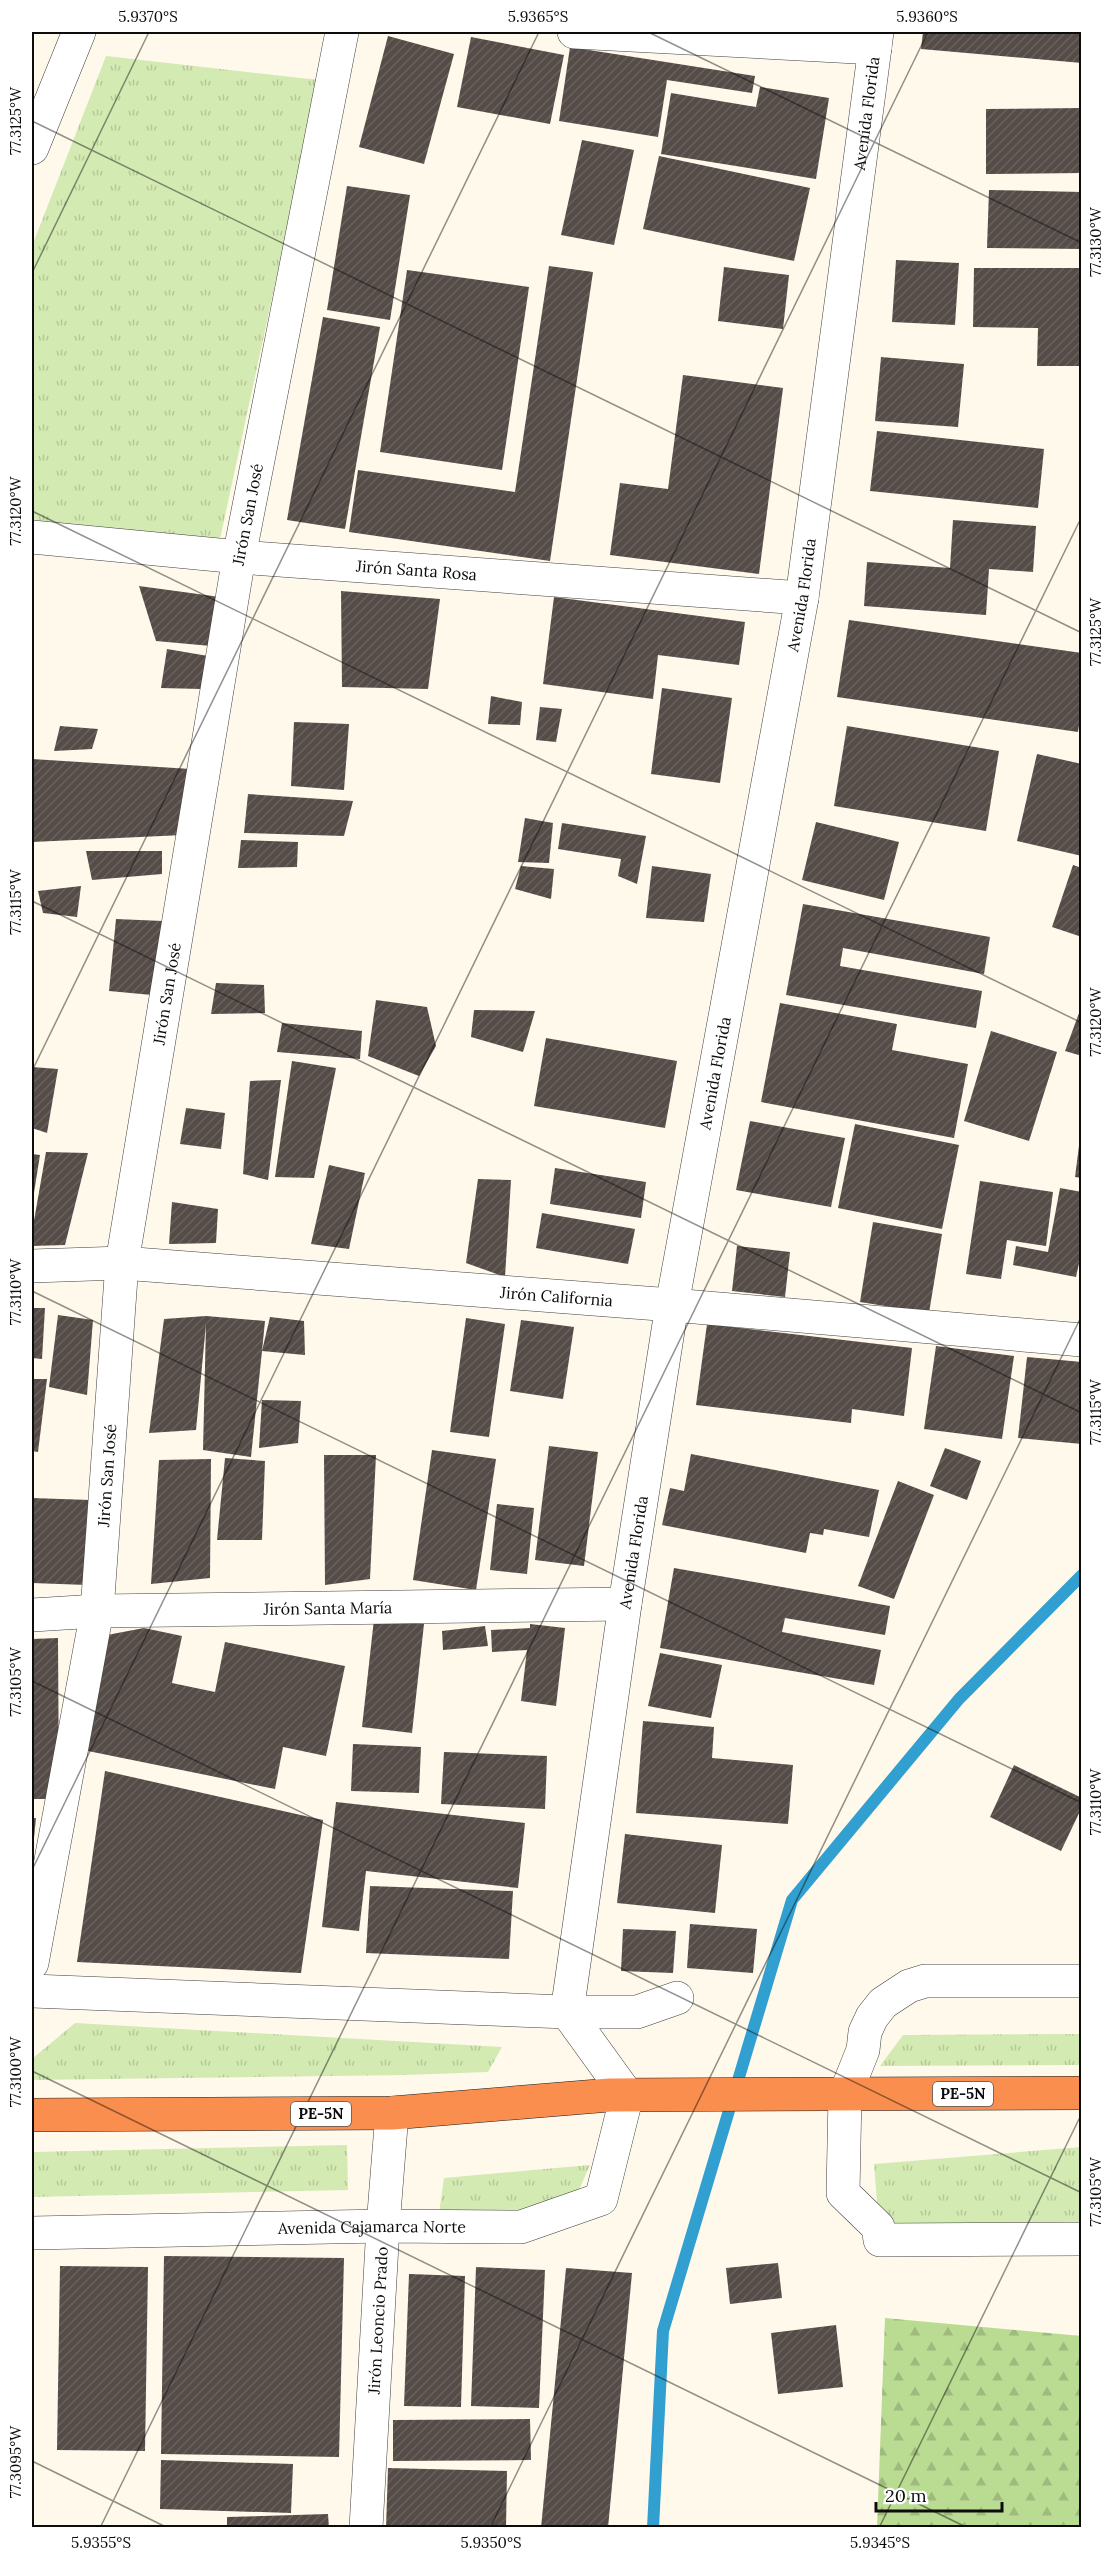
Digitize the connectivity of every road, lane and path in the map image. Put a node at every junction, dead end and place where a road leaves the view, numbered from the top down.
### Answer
1 (79, 32) edge
2 (342, 32) edge
3 (574, 32) edge
4 (876, 40) edge
5 (32, 148) edge
6 (32, 537) edge
7 (239, 556) junction
8 (802, 598) junction
9 (122, 1263) junction
10 (32, 1266) edge
11 (672, 1305) junction
12 (1082, 1340) edge
13 (625, 1604) junction
14 (97, 1611) junction
15 (32, 1616) edge
16 (32, 1963) edge
17 (1082, 1981) edge
18 (32, 1991) edge
19 (677, 1998) dead end
20 (567, 2012) junction
21 (1082, 2093) edge
22 (618, 2095) junction
23 (845, 2095) junction
24 (392, 2113) junction
25 (32, 2115) edge
26 (383, 2226) junction
27 (32, 2233) edge
28 (1082, 2239) edge
29 (366, 2528) edge

1 - 5 street
2 - 7 street, Jirón San José
3 - 4 street
4 - 8 street, Avenida Florida
6 - 7 street, Jirón Santa Rosa
7 - 8 street, Jirón Santa Rosa
7 - 9 street, Jirón San José
8 - 11 street, Avenida Florida
9 - 10 street, Jirón California
9 - 11 street, Jirón California
9 - 14 street, Jirón San José
11 - 12 street, Jirón California
11 - 13 street, Avenida Florida
13 - 14 street, Jirón Santa María
13 - 20 street, Avenida Florida
14 - 15 street, Jirón Santa María
14 - 16 street, Jirón San José
17 - 23 street
18 - 20 street
19 - 20 street
20 - 22 street
21 - 23 highway, PE-5N
22 - 23 highway, PE-5N
22 - 24 highway, PE-5N
22 - 26 street, Avenida Cajamarca Norte
23 - 28 street
24 - 25 highway, PE-5N
24 - 26 street, Jirón Leoncio Prado
26 - 27 street, Avenida Cajamarca Norte
26 - 29 street, Jirón Leoncio Prado

